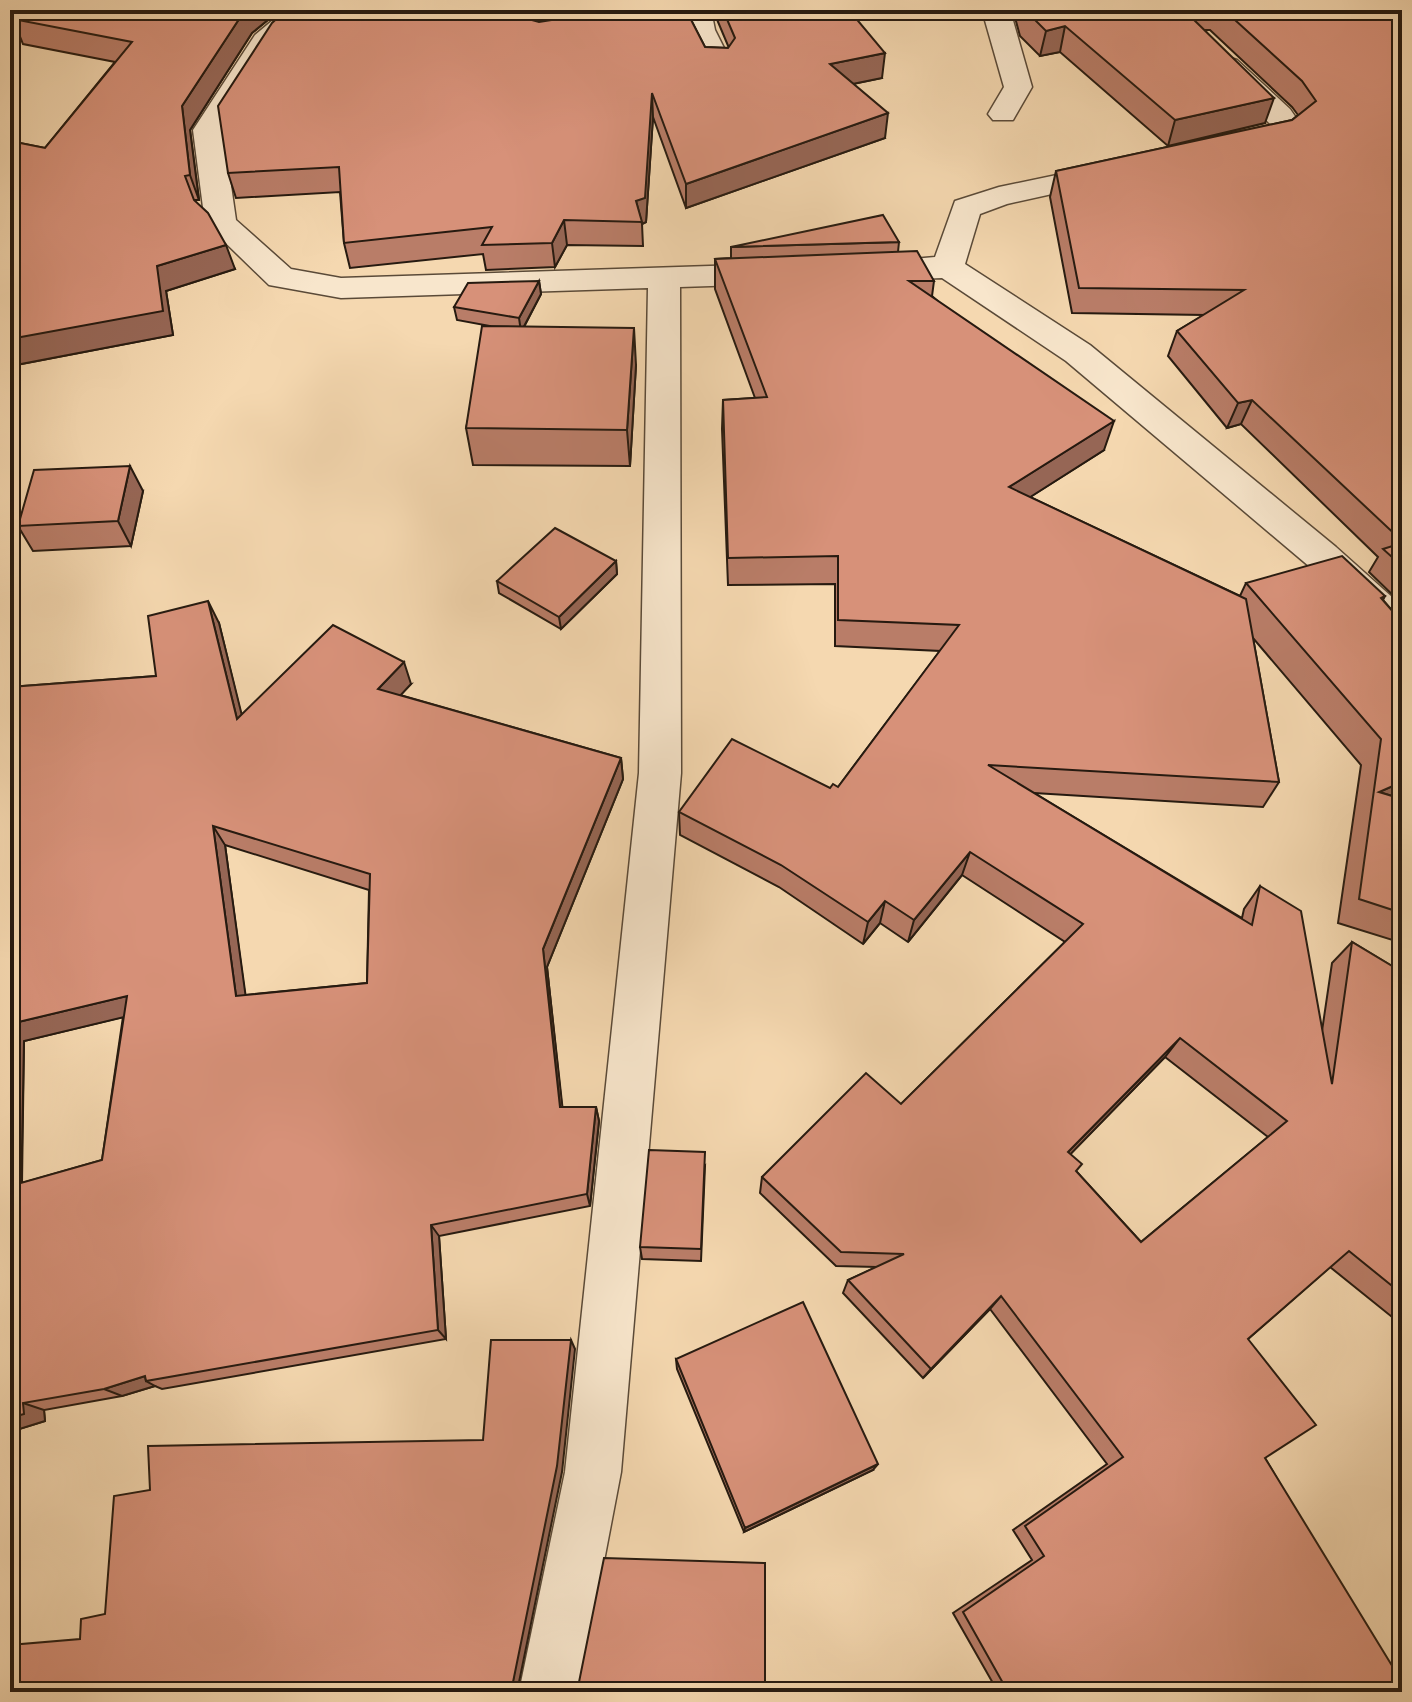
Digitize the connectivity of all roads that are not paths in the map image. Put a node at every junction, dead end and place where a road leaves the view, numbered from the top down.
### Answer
1 (302, 10) edge
2 (521, 10) edge
3 (697, 10) edge
4 (996, 10) edge
5 (541, 37) edge
6 (1208, 48) edge
7 (718, 64) edge
8 (1003, 114) dead end
9 (1207, 151) edge
10 (1129, 168) edge
11 (948, 267) junction
12 (664, 278) junction
13 (1402, 629) edge
14 (549, 1692) edge

1 - 12 street
2 - 5 street
3 - 7 street
4 - 8 street
6 - 9 street
10 - 11 street
11 - 12 street
11 - 13 street
12 - 14 street

